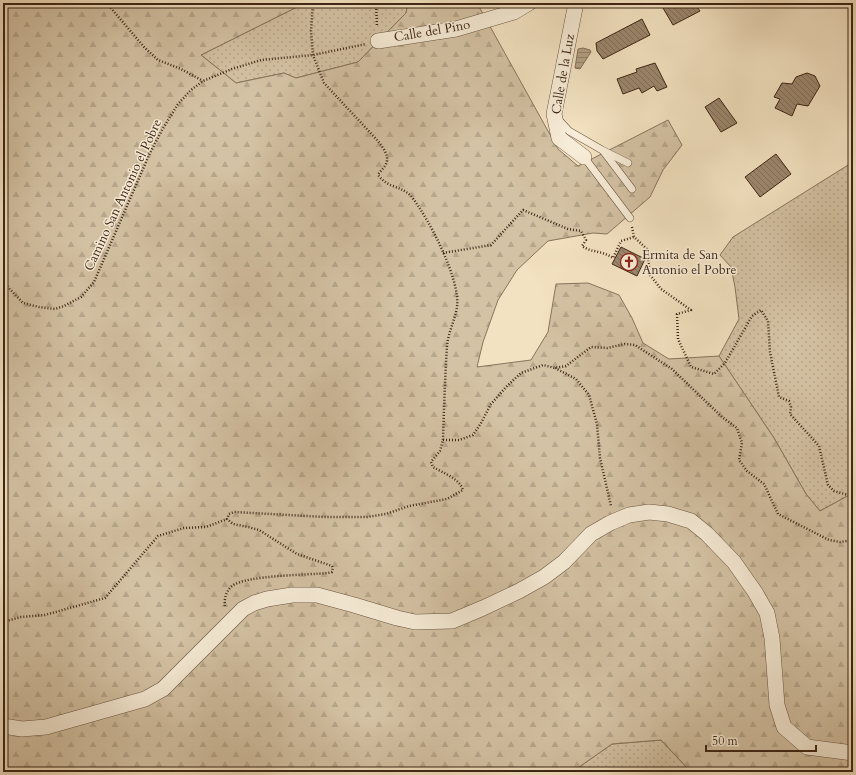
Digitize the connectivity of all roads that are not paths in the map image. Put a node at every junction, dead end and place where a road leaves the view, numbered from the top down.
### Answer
1 (529, 3) edge
2 (576, 3) edge
3 (378, 41) road end
4 (554, 114) junction
5 (602, 150) junction
6 (584, 157) joint
7 (628, 163) dead end
8 (632, 188) dead end
9 (630, 218) road end
10 (3, 726) edge
11 (853, 753) edge

1 - 3 street, Calle del Pino
2 - 4 street, Calle de la Luz
4 - 5 lane
4 - 6 street, Calle de la Luz
5 - 7 lane
5 - 8 lane
6 - 9 lane
10 - 11 street

